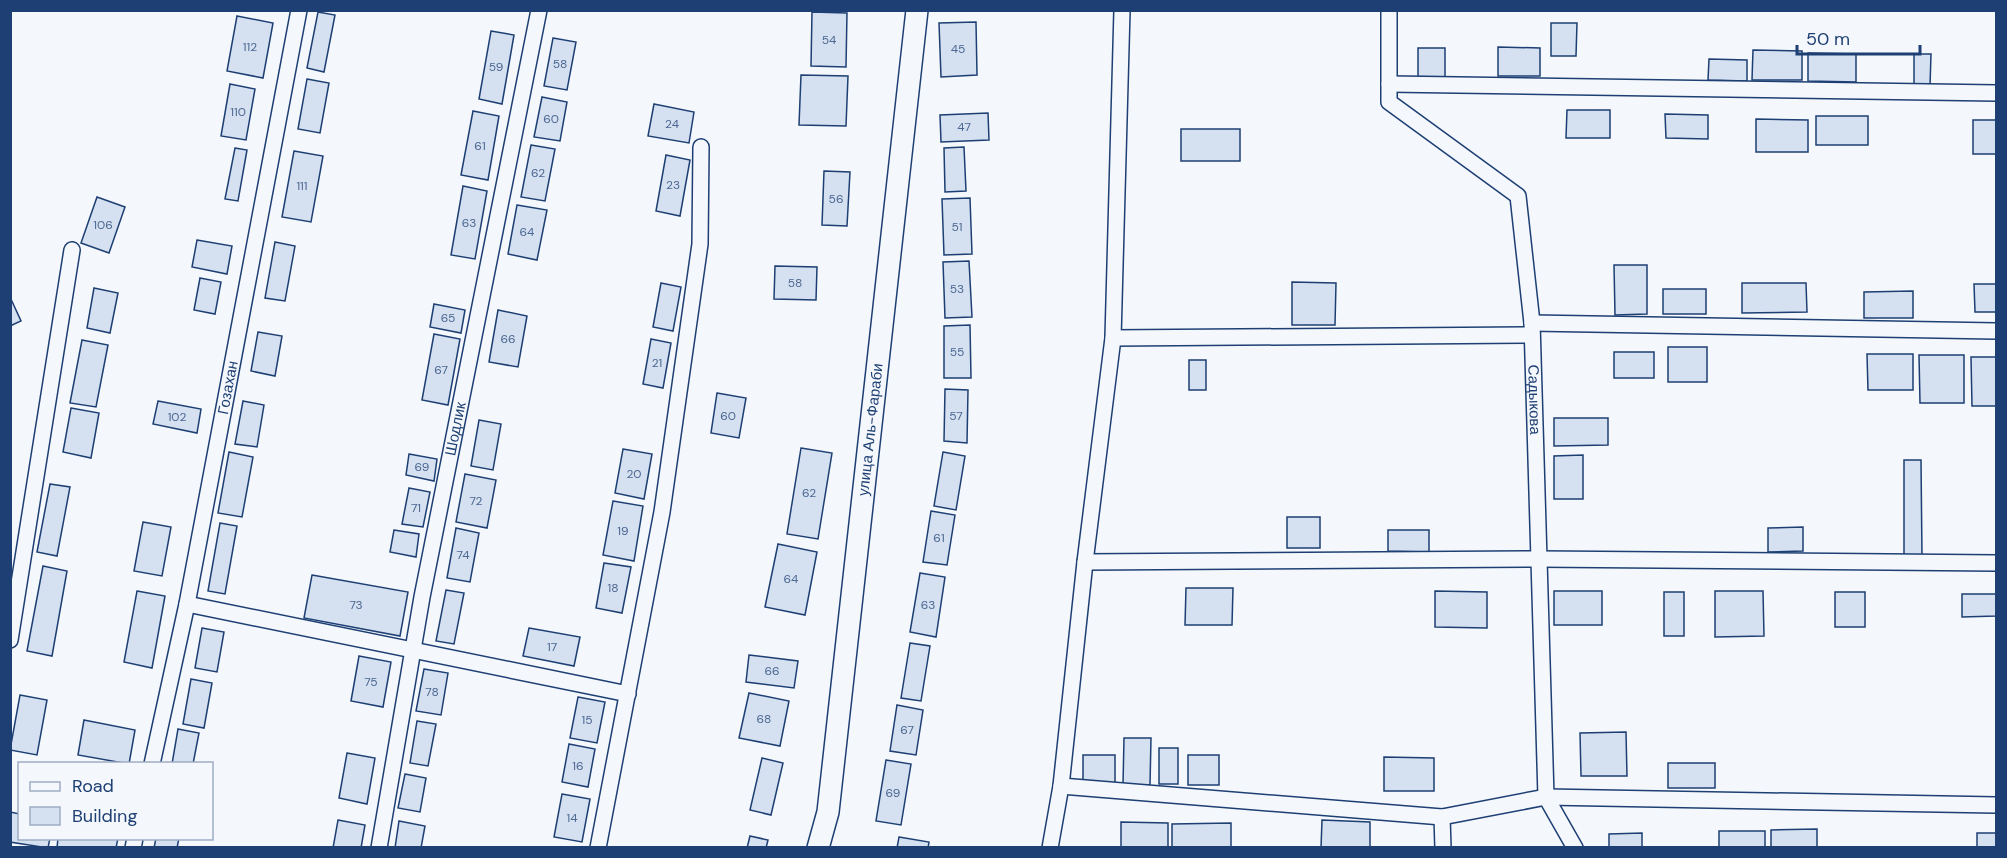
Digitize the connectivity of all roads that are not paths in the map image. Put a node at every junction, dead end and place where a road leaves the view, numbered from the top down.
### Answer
1 (299, 10) edge
2 (539, 10) edge
3 (917, 10) edge
4 (1122, 10) edge
5 (1389, 10) edge
6 (1389, 84) junction
7 (1996, 93) edge
8 (701, 147) dead end
9 (72, 250) dead end
10 (1532, 329) junction
11 (1996, 331) edge
12 (1113, 338) junction
13 (1539, 559) junction
14 (1085, 562) junction
15 (1996, 563) edge
16 (188, 604) junction
17 (10, 640) edge
18 (413, 651) junction
19 (627, 694) junction
20 (152, 762) edge
21 (1061, 786) junction
22 (1546, 797) junction
23 (1996, 805) edge
24 (1442, 817) junction
25 (379, 848) edge
26 (598, 848) edge
27 (818, 848) edge
28 (1050, 848) edge
29 (1443, 848) edge
30 (1575, 848) edge

1 - 16 street, Гозахан
2 - 18 street, Шодлик
3 - 27 main road, улица Аль-Фараби
4 - 12 street
5 - 6 street, Садыкова
6 - 7 street
6 - 10 street, Садыкова
8 - 19 street
9 - 17 street
10 - 11 street
10 - 12 street
10 - 13 street, Садыкова
12 - 14 street
13 - 14 street
13 - 15 street
13 - 22 street, Садыкова
14 - 21 street
16 - 18 street
16 - 20 street, Гозахан
18 - 19 street
18 - 25 street, Шодлик
19 - 26 street
21 - 24 street
21 - 28 street
22 - 23 street
22 - 24 street
22 - 30 street, Садыкова
24 - 29 street

